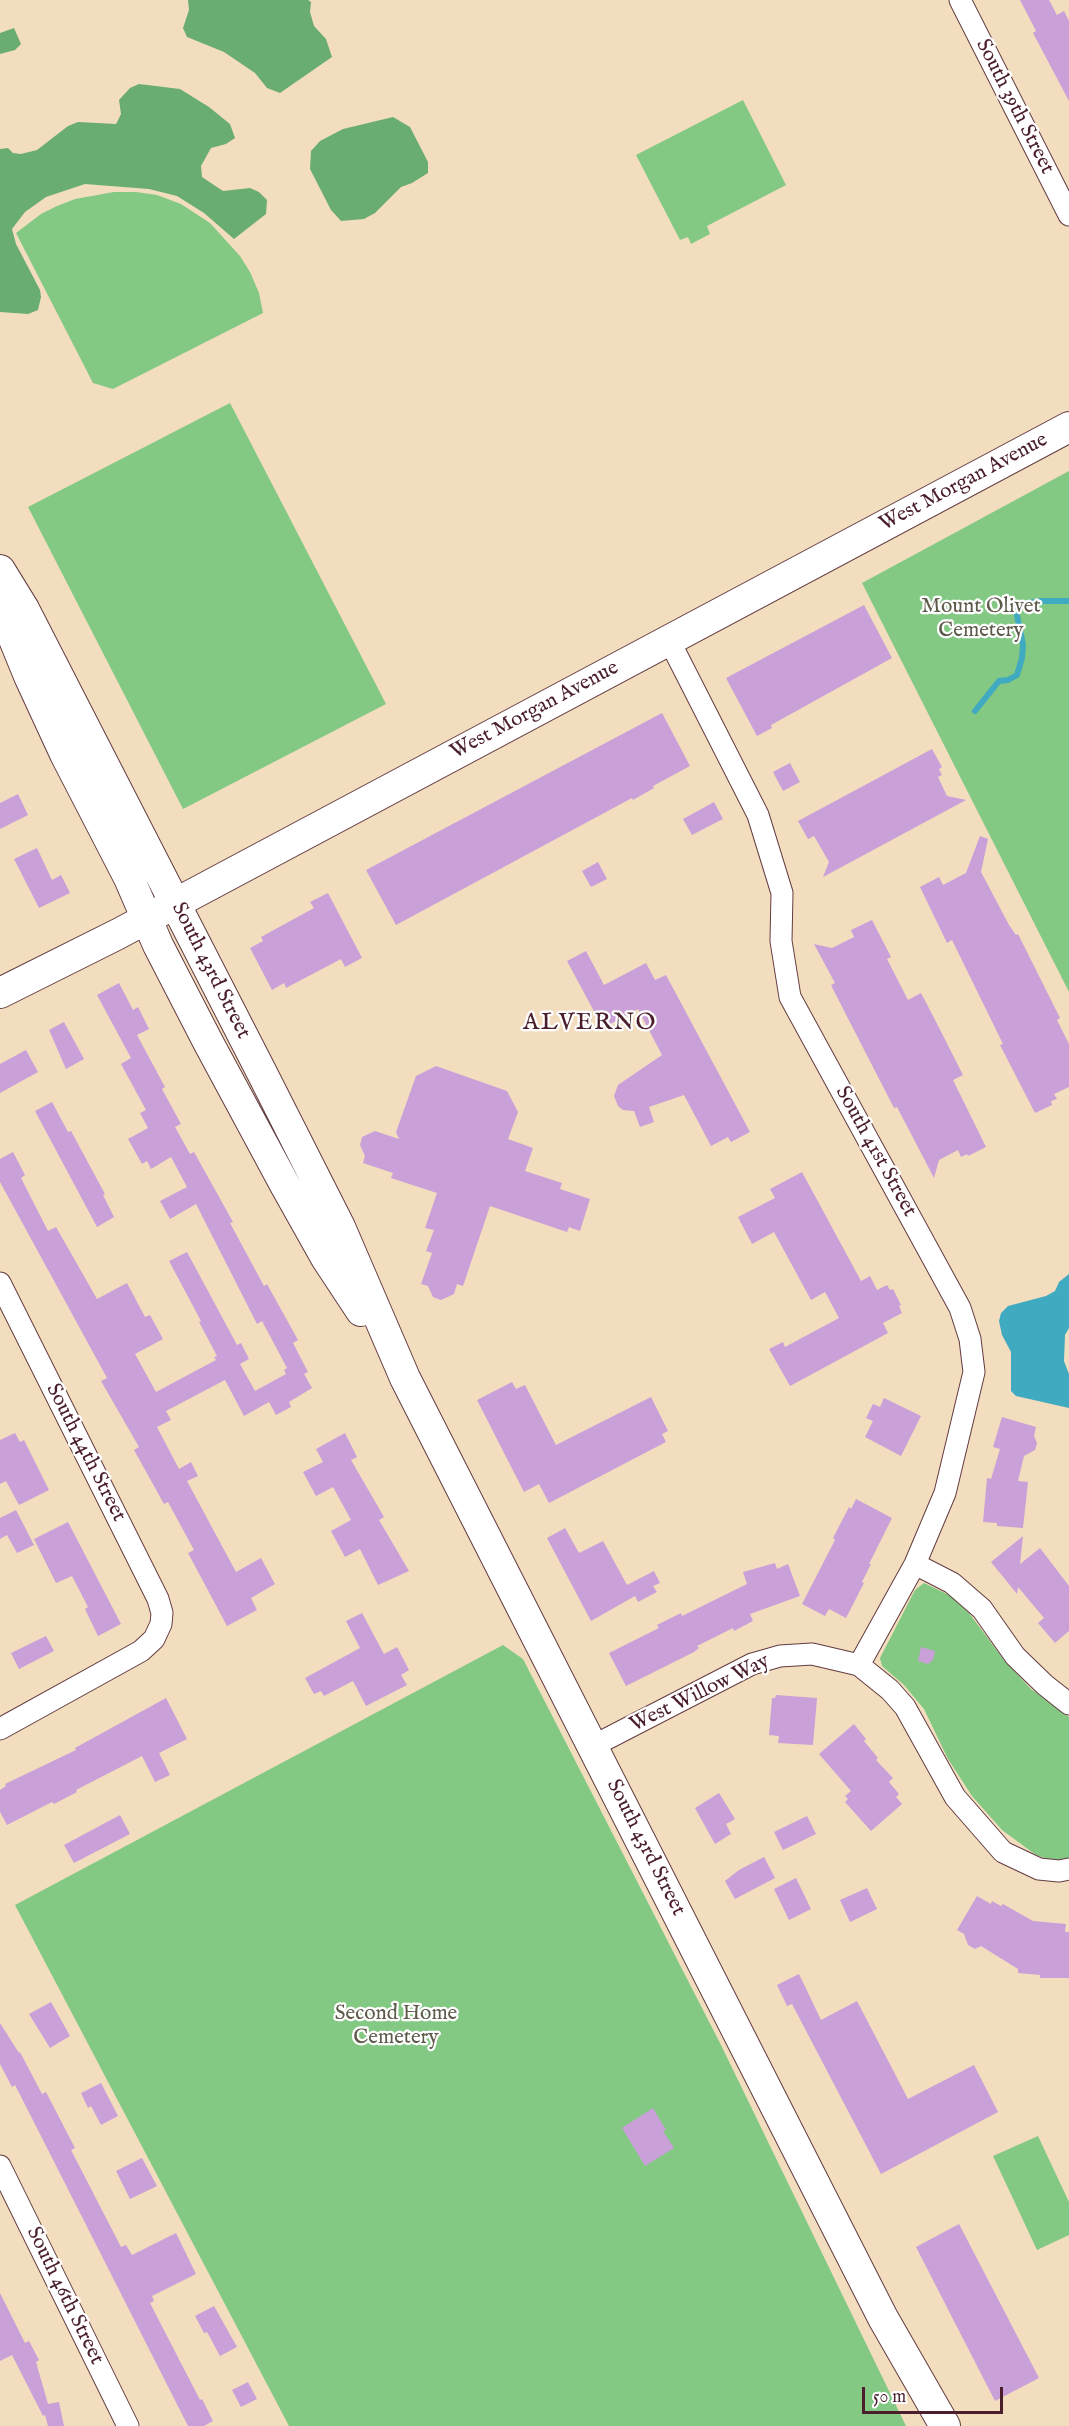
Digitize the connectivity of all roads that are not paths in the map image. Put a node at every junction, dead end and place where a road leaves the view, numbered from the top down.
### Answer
1 (960, 0) edge
2 (1069, 215) edge
3 (1069, 427) edge
4 (0, 570) edge
5 (0, 605) edge
6 (669, 640) junction
7 (175, 903) junction
8 (146, 918) junction
9 (0, 993) edge
10 (238, 1026) junction
11 (208, 1042) junction
12 (0, 1283) edge
13 (405, 1378) junction
14 (915, 1564) junction
15 (859, 1665) junction
16 (1069, 1704) edge
17 (0, 1729) edge
18 (593, 1746) junction
19 (1069, 1869) edge
20 (0, 2166) edge
21 (883, 2318) junction
22 (128, 2426) edge
23 (927, 2426) edge
24 (945, 2426) edge

1 - 2 street, South 39th Street
3 - 6 main road, West Morgan Avenue
4 - 7 main road, South 43rd Street
5 - 8 main road, South 43rd Street
6 - 7 main road, West Morgan Avenue
6 - 14 street, South 41st Street
7 - 8 main road, West Morgan Avenue
7 - 10 main road, South 43rd Street
8 - 9 main road, West Morgan Avenue
8 - 11 main road, South 43rd Street
10 - 11 main road
10 - 13 main road, South 43rd Street
11 - 13 main road, South 43rd Street
12 - 17 street, South 44th Street
13 - 18 main road, South 43rd Street
14 - 15 street, South 41st Street
14 - 16 street
15 - 18 street, West Willow Way
15 - 19 street, West Willow Way
18 - 21 main road, South 43rd Street
20 - 22 street, South 46th Street
21 - 23 main road, South 43rd Street
21 - 24 main road, South 43rd Street

